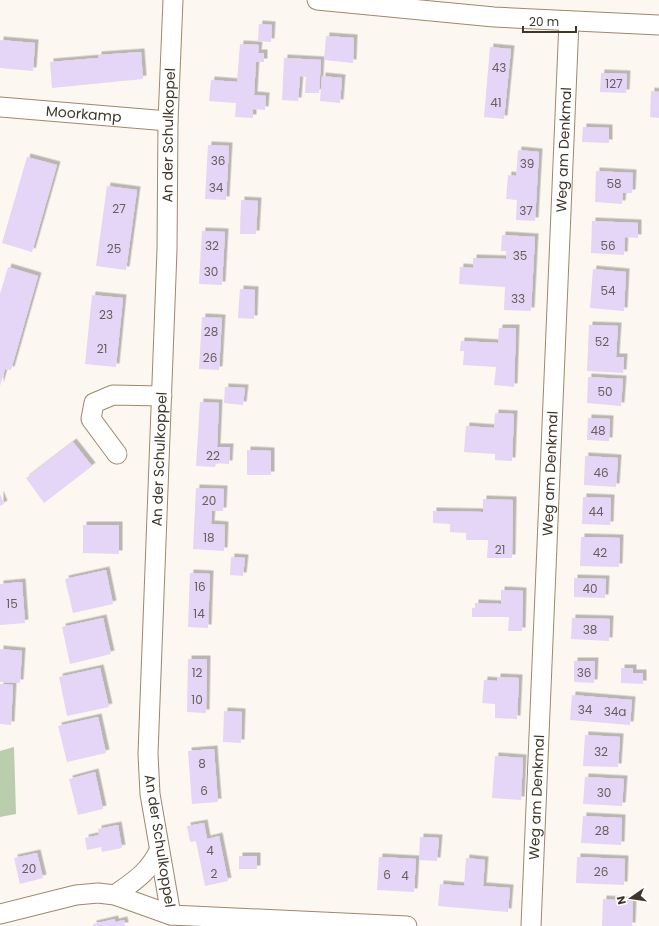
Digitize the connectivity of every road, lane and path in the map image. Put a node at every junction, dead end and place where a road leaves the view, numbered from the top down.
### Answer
1 (172, 0) edge
2 (317, 0) edge
3 (494, 8) edge
4 (569, 21) junction
5 (659, 25) edge
6 (0, 107) edge
7 (168, 122) junction
8 (162, 396) junction
9 (117, 454) dead end
10 (159, 851) junction
11 (115, 895) junction
12 (0, 914) edge
13 (171, 915) junction
14 (407, 926) edge
15 (530, 926) edge

1 - 7 street, An der Schulkoppel
2 - 3 street
3 - 4 street
4 - 5 street
4 - 15 street, Weg am Denkmal
6 - 7 street, Moorkamp
7 - 8 street, An der Schulkoppel
8 - 9 street
8 - 10 street, An der Schulkoppel
10 - 11 street
10 - 13 street, An der Schulkoppel
11 - 12 street
11 - 13 street
13 - 14 street

